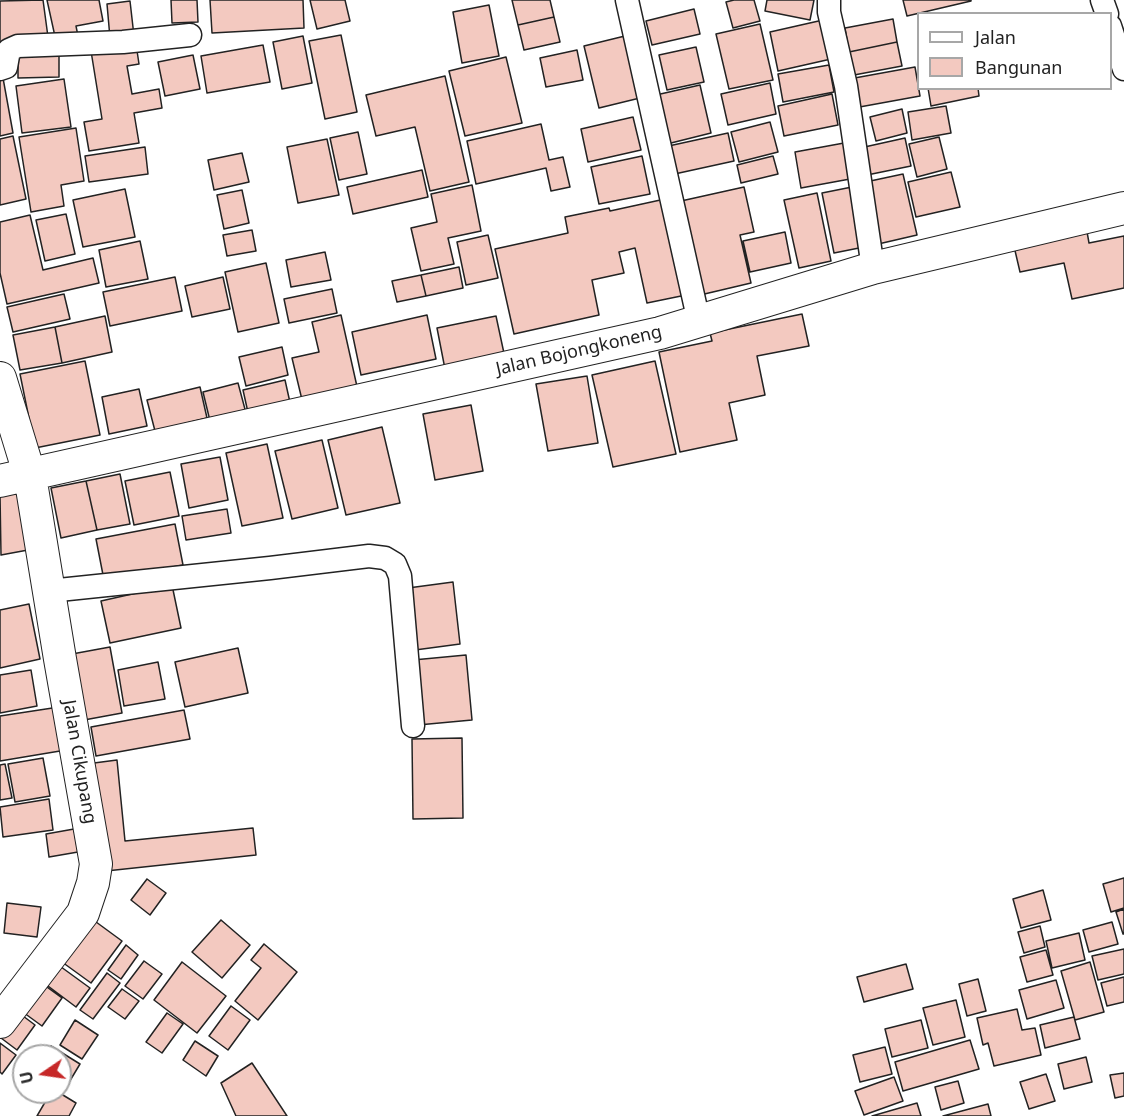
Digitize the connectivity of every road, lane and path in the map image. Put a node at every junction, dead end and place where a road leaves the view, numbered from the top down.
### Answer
1 (627, 0) edge
2 (829, 0) edge
3 (1112, 32) edge
4 (190, 34) dead end
5 (0, 69) edge
6 (1124, 69) edge
7 (1124, 208) edge
8 (873, 268) junction
9 (699, 322) junction
10 (0, 378) edge
11 (30, 476) junction
12 (0, 481) edge
13 (49, 591) junction
14 (413, 726) dead end
15 (0, 1022) edge

1 - 9 street
2 - 8 street
3 - 6 street
4 - 5 street
7 - 8 main road, Jalan Bojongkoneng
8 - 9 main road, Jalan Bojongkoneng
9 - 11 main road, Jalan Bojongkoneng
10 - 11 main road, Jalan Cikupang
11 - 12 main road, Jalan Bojongkoneng
11 - 13 main road, Jalan Cikupang
13 - 14 street
13 - 15 main road, Jalan Cikupang

